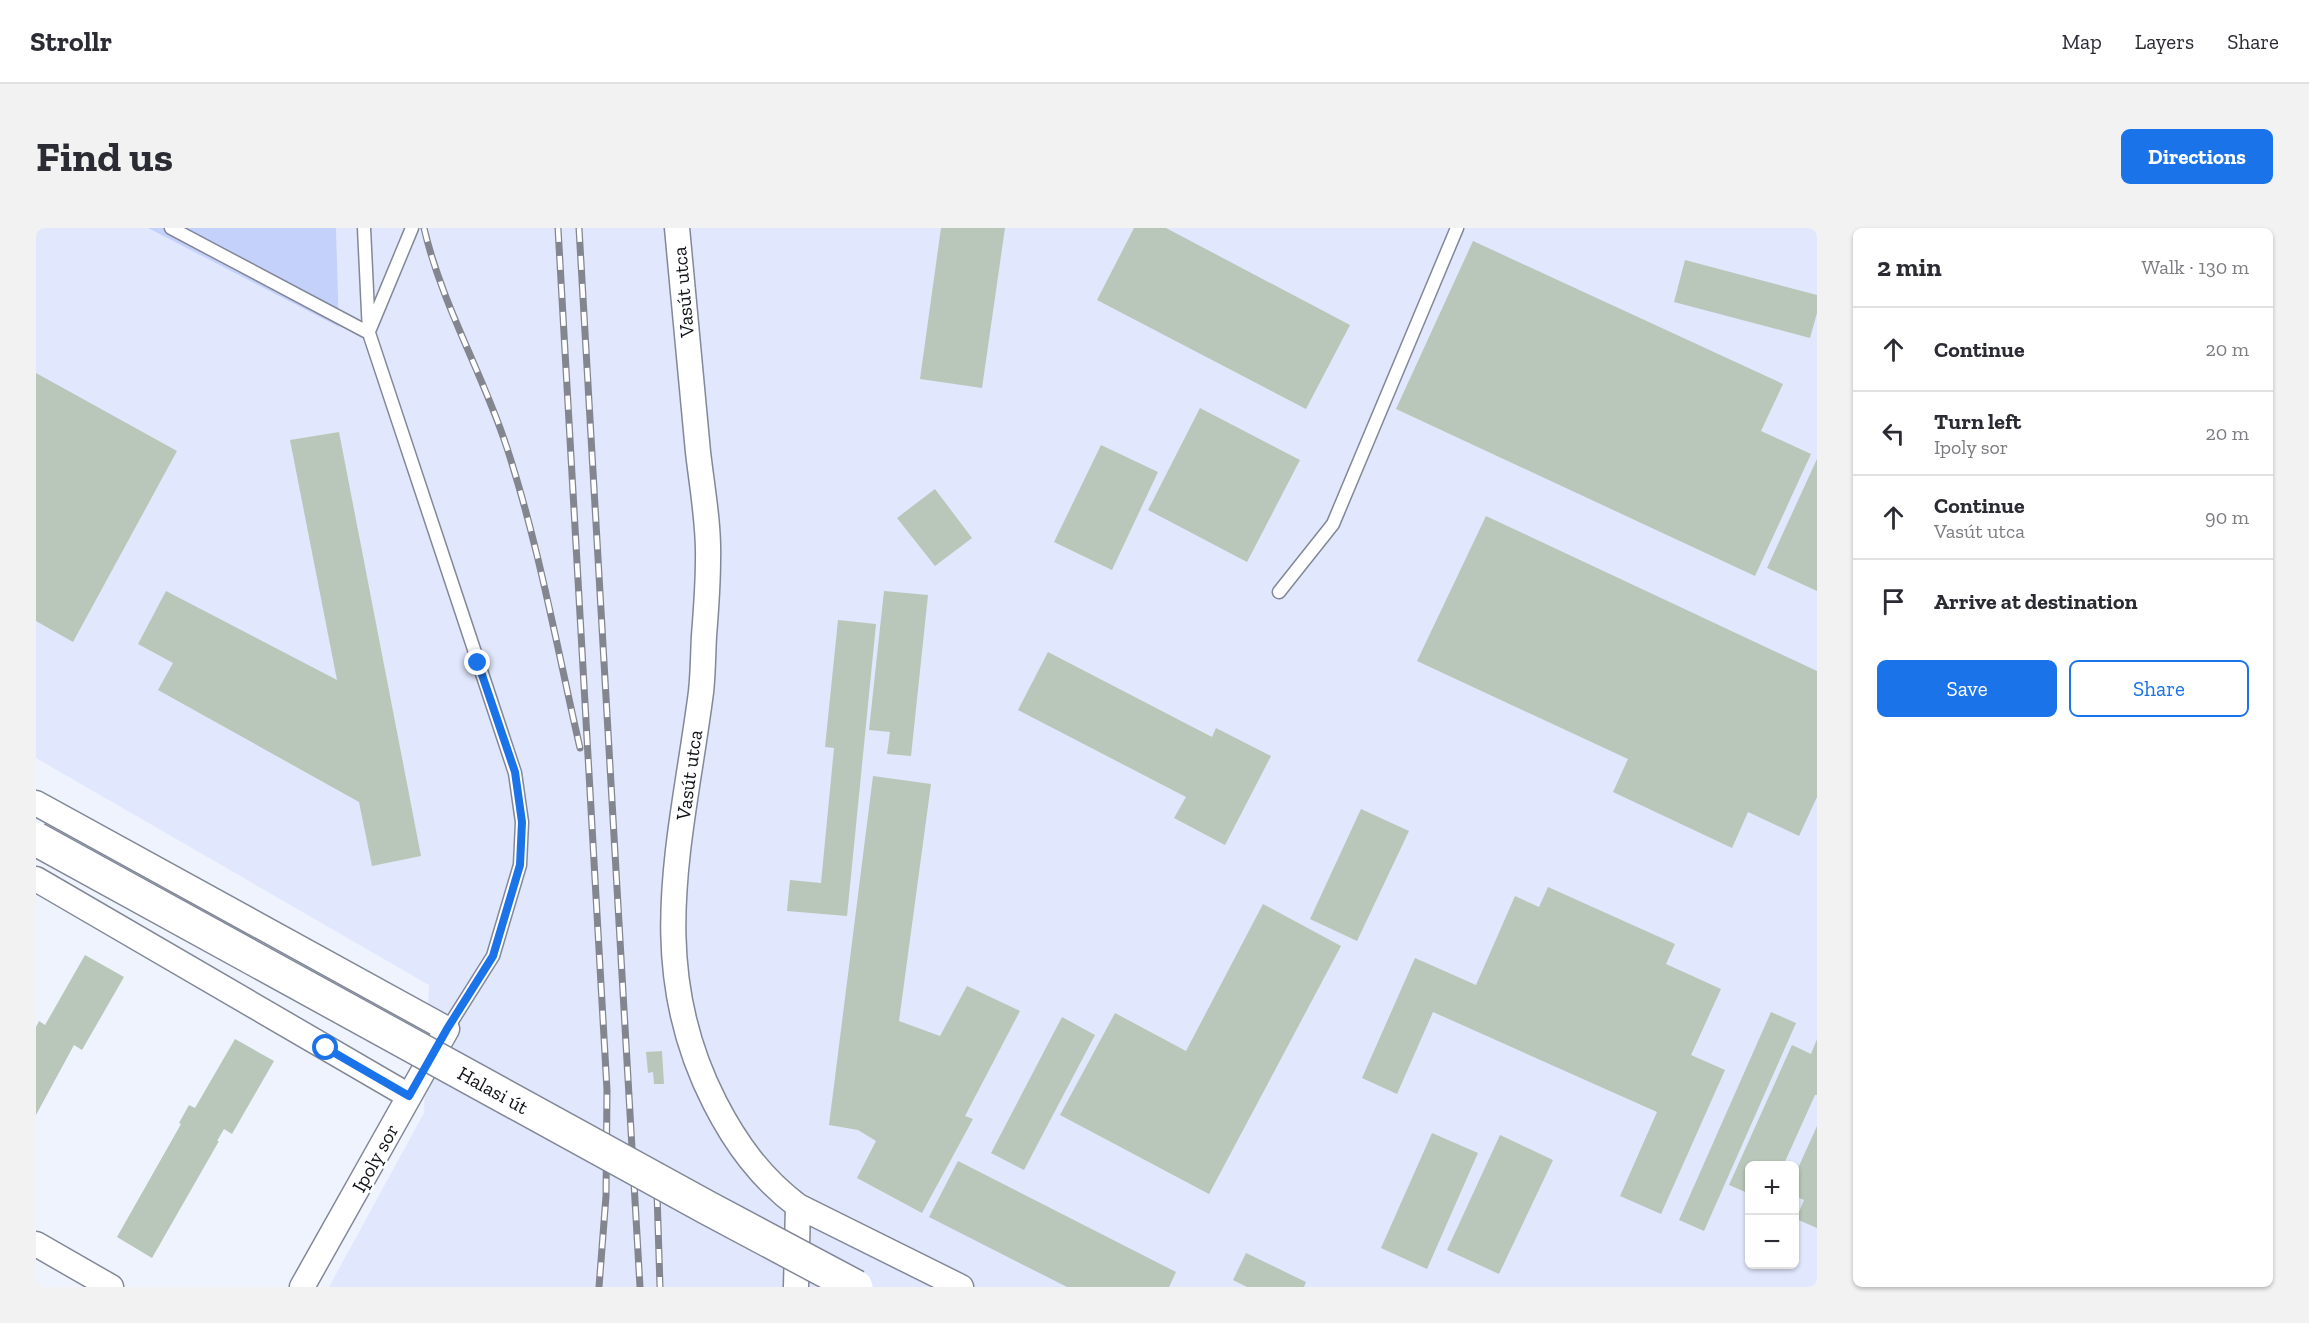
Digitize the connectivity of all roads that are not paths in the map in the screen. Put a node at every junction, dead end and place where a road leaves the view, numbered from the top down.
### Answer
1 (171, 228) edge
2 (364, 228) edge
3 (412, 228) edge
4 (677, 228) edge
5 (1456, 228) edge
6 (369, 333) junction
7 (1279, 592) dead end
8 (36, 803) edge
9 (36, 839) edge
10 (36, 879) edge
11 (447, 1029) junction
12 (409, 1096) junction
13 (798, 1206) junction
14 (36, 1244) edge
15 (111, 1287) edge
16 (302, 1287) edge
17 (796, 1287) edge
18 (856, 1287) edge
19 (961, 1287) edge

1 - 6 lane
2 - 6 lane
3 - 6 lane
4 - 13 street, Vasút utca
5 - 7 lane
6 - 11 lane
8 - 11 street
9 - 18 main road, Halasi út, bridge
10 - 12 street
11 - 12 street, Ipoly sor
12 - 16 street, Ipoly sor
13 - 17 street
13 - 19 street
14 - 15 street

